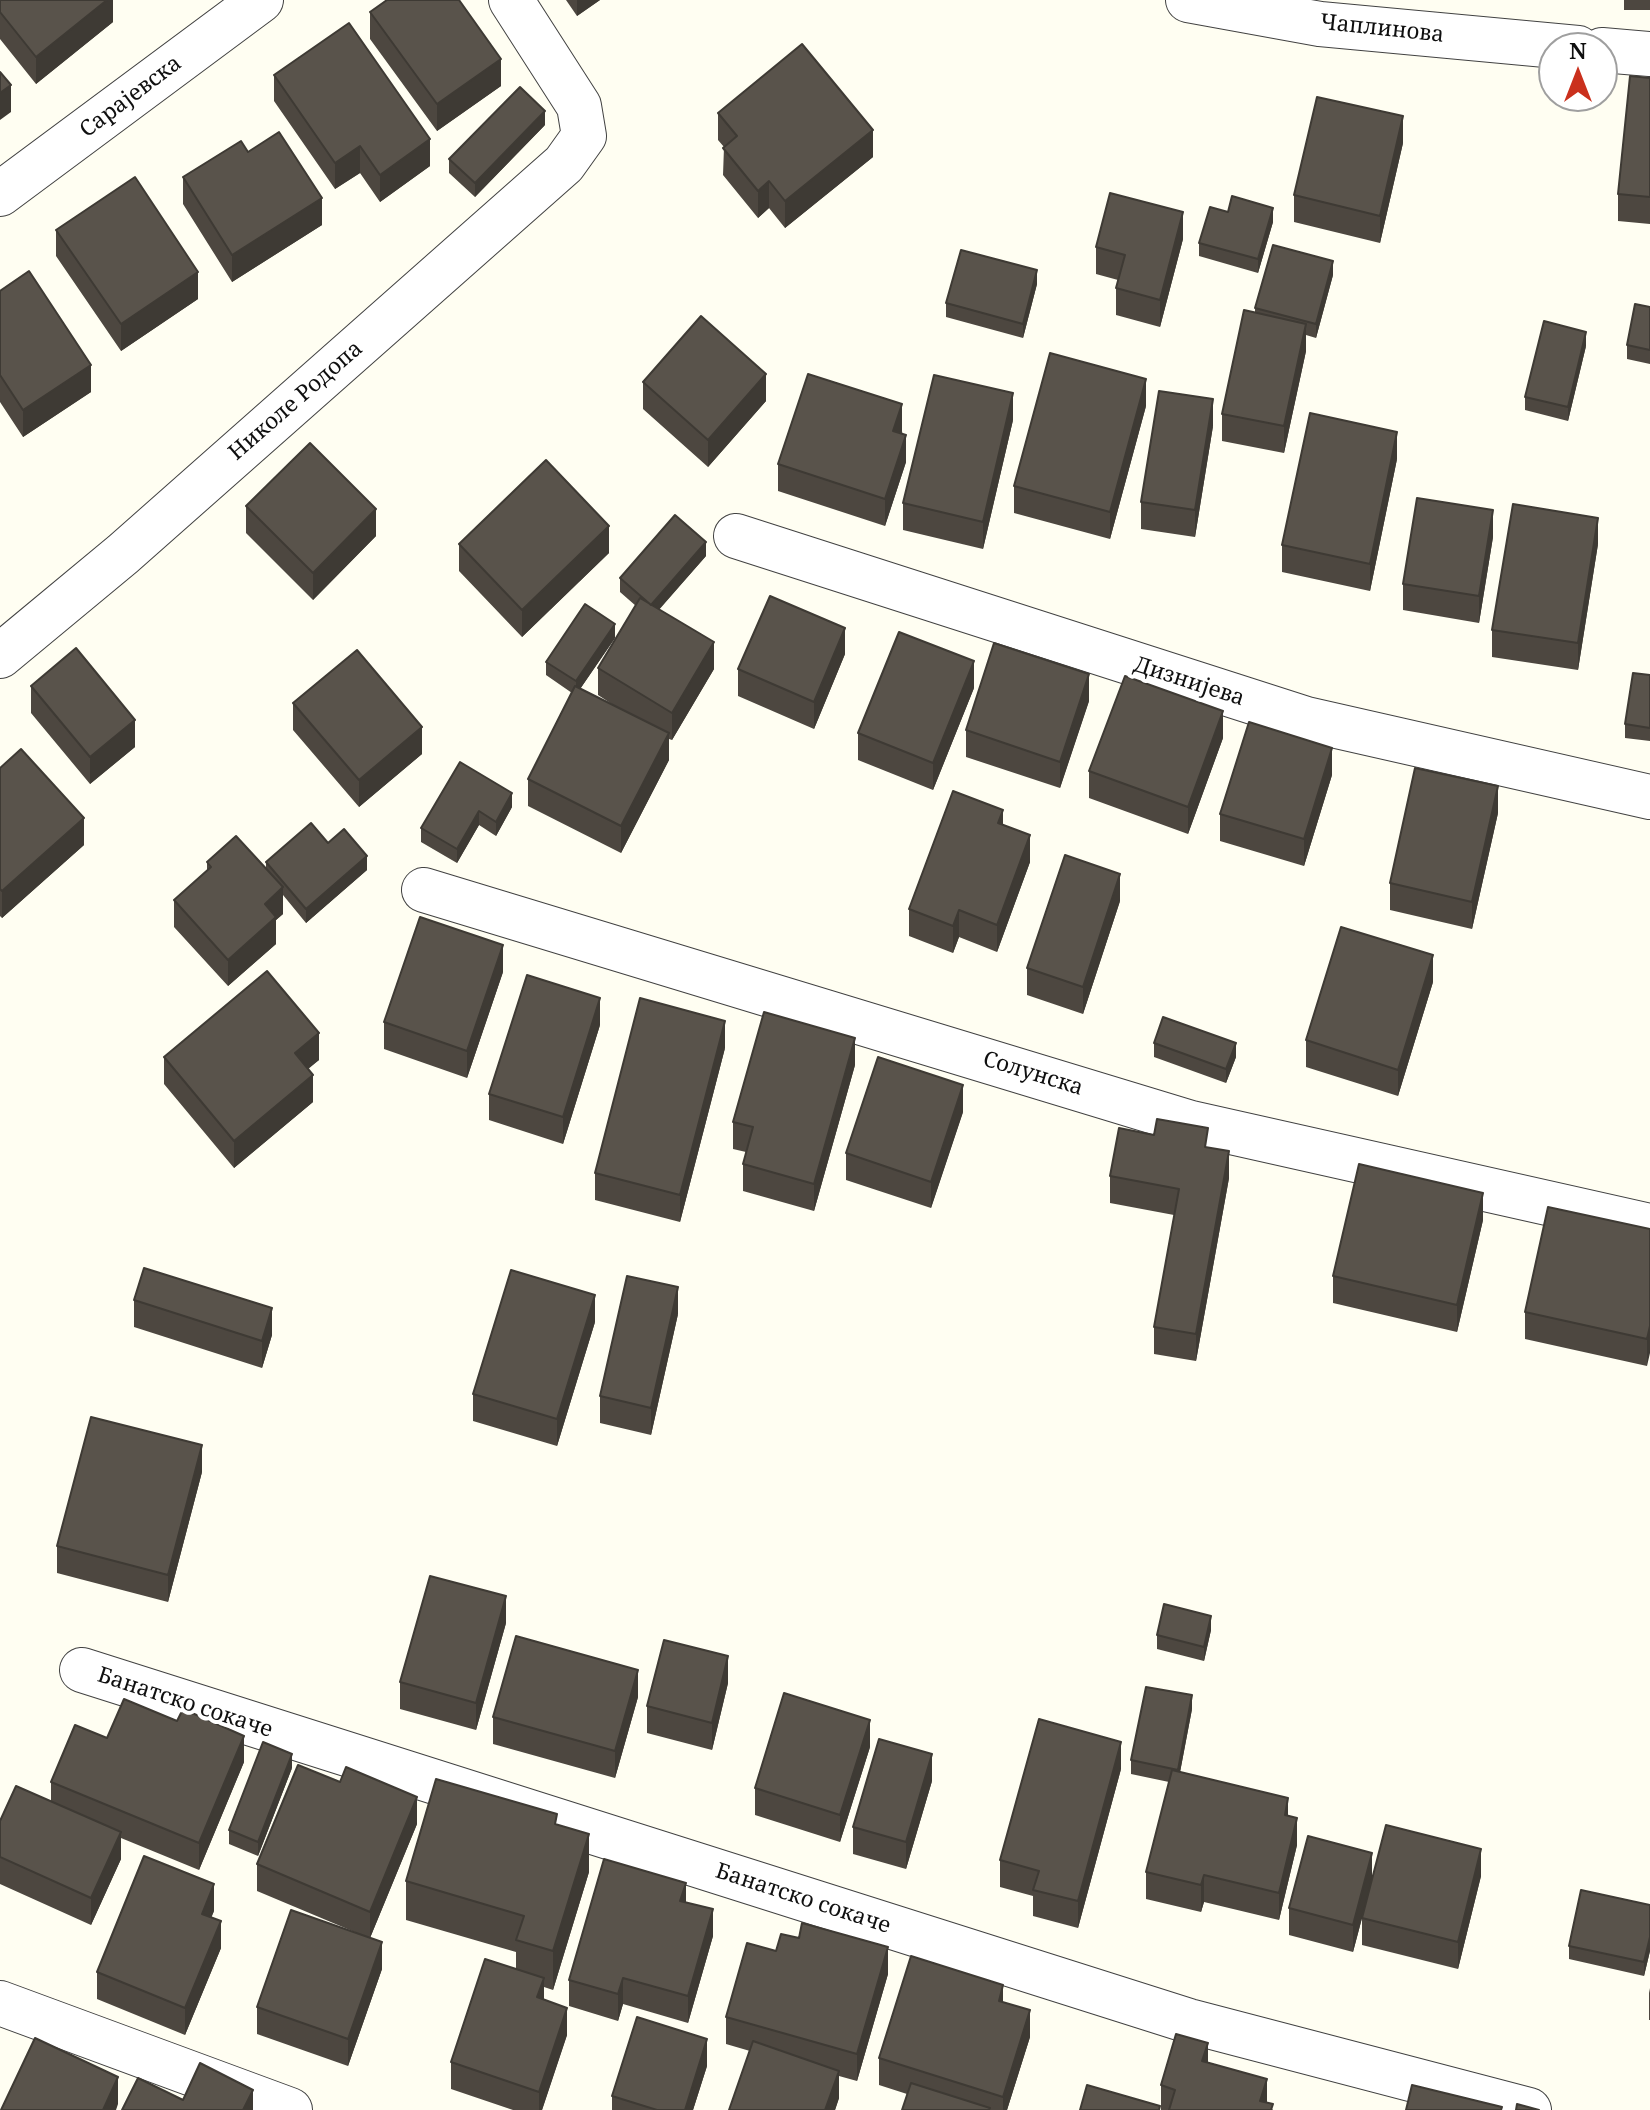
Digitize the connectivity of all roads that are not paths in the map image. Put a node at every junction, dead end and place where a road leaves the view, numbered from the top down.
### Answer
1 (261, 0) edge
2 (511, 0) edge
3 (1188, 0) edge
4 (1538, 44) edge
5 (1618, 51) edge
6 (1650, 54) edge
7 (0, 194) edge
8 (736, 536) dead end
9 (0, 656) edge
10 (1650, 797) edge
11 (424, 890) dead end
12 (1650, 1226) edge
13 (82, 1670) dead end
14 (0, 2003) edge
15 (290, 2110) edge
16 (1529, 2110) edge

1 - 7 street, Сарајевска
2 - 9 street, Николе Родопа
3 - 4 street, Чаплинова
5 - 6 street
8 - 10 street, Дизнијева
11 - 12 street, Солунска
13 - 16 street, Банатско сокаче
14 - 15 street

